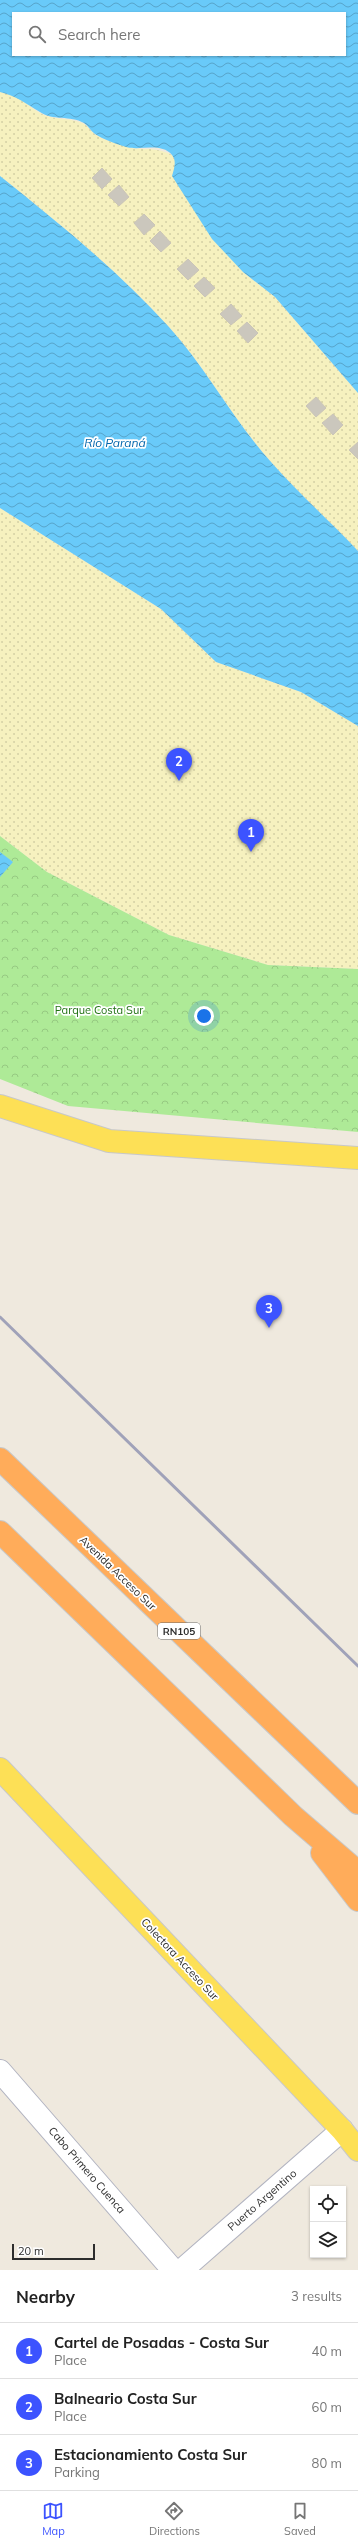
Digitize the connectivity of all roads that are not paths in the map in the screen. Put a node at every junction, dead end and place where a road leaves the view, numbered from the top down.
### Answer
1 (0, 1106) edge
2 (358, 1158) edge
3 (0, 1459) edge
4 (0, 1532) edge
5 (0, 1769) edge
6 (358, 1803) edge
7 (293, 1816) junction
8 (358, 1872) edge
9 (358, 1900) edge
10 (0, 2071) edge
11 (342, 2130) junction
12 (358, 2150) edge
13 (173, 2270) edge
14 (182, 2270) edge

1 - 2 main road
3 - 6 highway, Avenida Acceso Sur / RN105
4 - 7 highway
5 - 11 main road, Colectora Acceso Sur
7 - 8 highway
7 - 9 highway
10 - 13 street, Cabo Primero Cuenca
11 - 12 main road, Colectora Acceso Sur
11 - 14 street, Puerto Argentino

